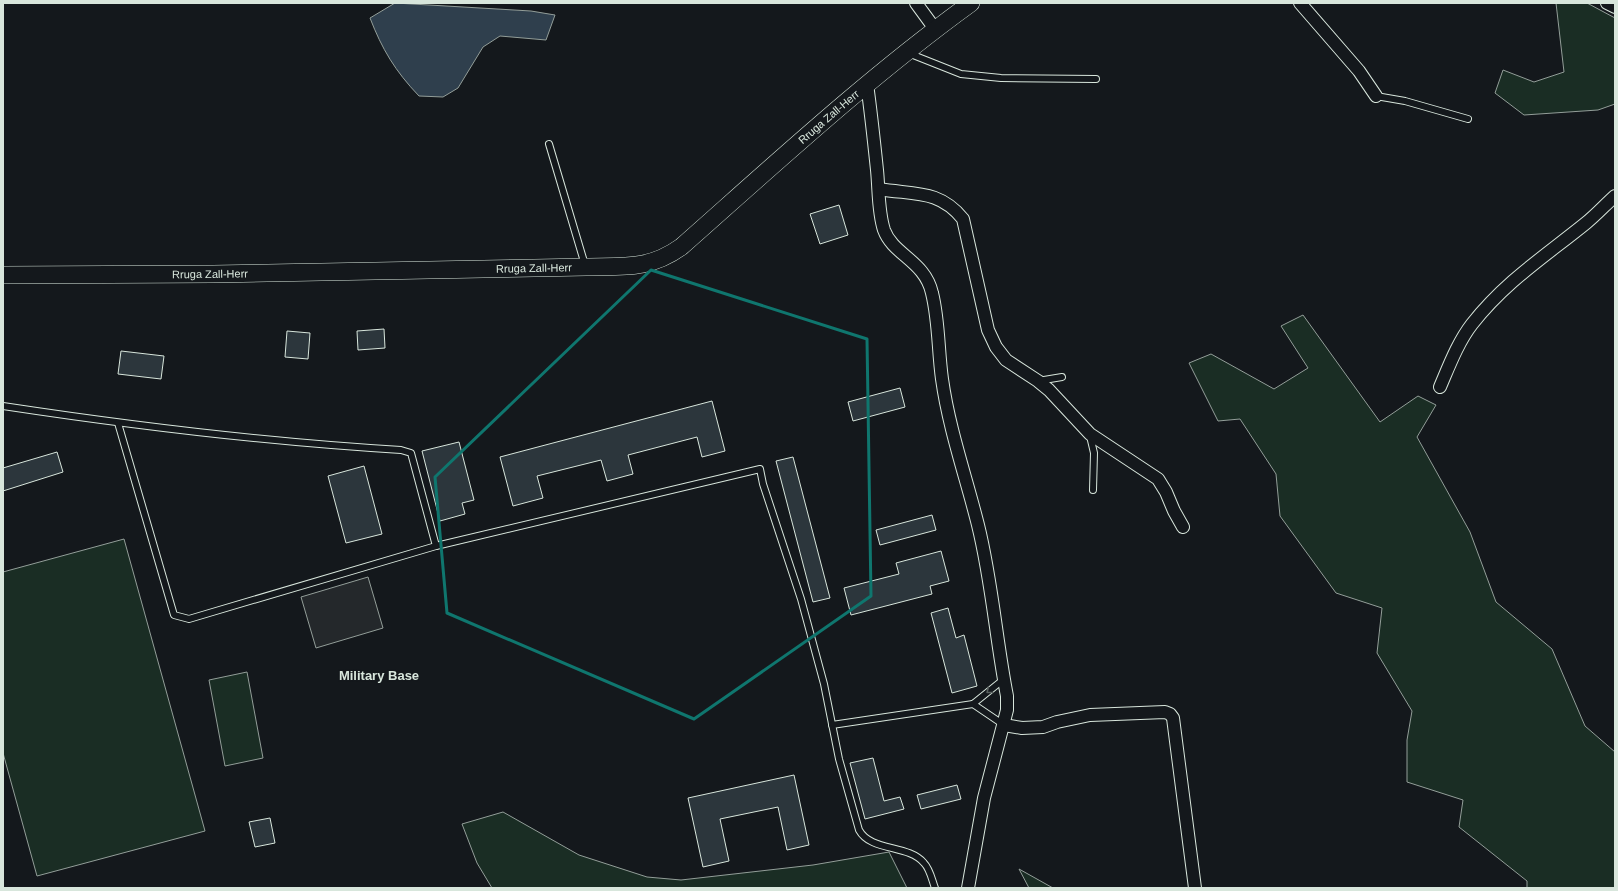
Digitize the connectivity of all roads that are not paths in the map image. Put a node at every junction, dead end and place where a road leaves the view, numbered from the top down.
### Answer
1 (916, 3) edge
2 (971, 3) edge
3 (1300, 3) edge
4 (1607, 3) edge
5 (1615, 7) edge
6 (935, 29) junction
7 (904, 52) junction
8 (1096, 80) dead end
9 (867, 84) junction
10 (1376, 96) joint
11 (1468, 118) dead end
12 (549, 144) dead end
13 (879, 189) junction
14 (1615, 196) edge
15 (586, 267) junction
16 (3, 275) edge
17 (1062, 377) dead end
18 (1038, 380) junction
19 (1440, 387) dead end
20 (3, 406) edge
21 (118, 423) junction
22 (1090, 434) junction
23 (1093, 490) dead end
24 (1183, 527) dead end
25 (436, 546) junction
26 (1004, 679) junction
27 (974, 704) junction
28 (832, 725) junction
29 (1004, 725) junction
30 (936, 888) edge
31 (968, 888) edge
32 (1195, 888) edge

1 - 6 street
2 - 6 main road, Rruga Zall-Herr
3 - 10 street
4 - 5 street
6 - 7 main road, Rruga Zall-Herr
7 - 8 lane
7 - 9 main road, Rruga Zall-Herr
9 - 13 street
9 - 15 main road, Rruga Zall-Herr
10 - 11 lane
12 - 15 lane
13 - 18 street
13 - 26 street
14 - 19 street
15 - 16 main road, Rruga Zall-Herr
17 - 18 lane
18 - 22 street
20 - 21 lane
21 - 25 lane
21 - 25 lane
22 - 23 lane
22 - 24 street
25 - 28 lane
26 -> 27 lane
26 - 29 street
27 - 28 lane
27 - 29 lane
28 - 30 lane
29 - 31 street
29 - 32 street

